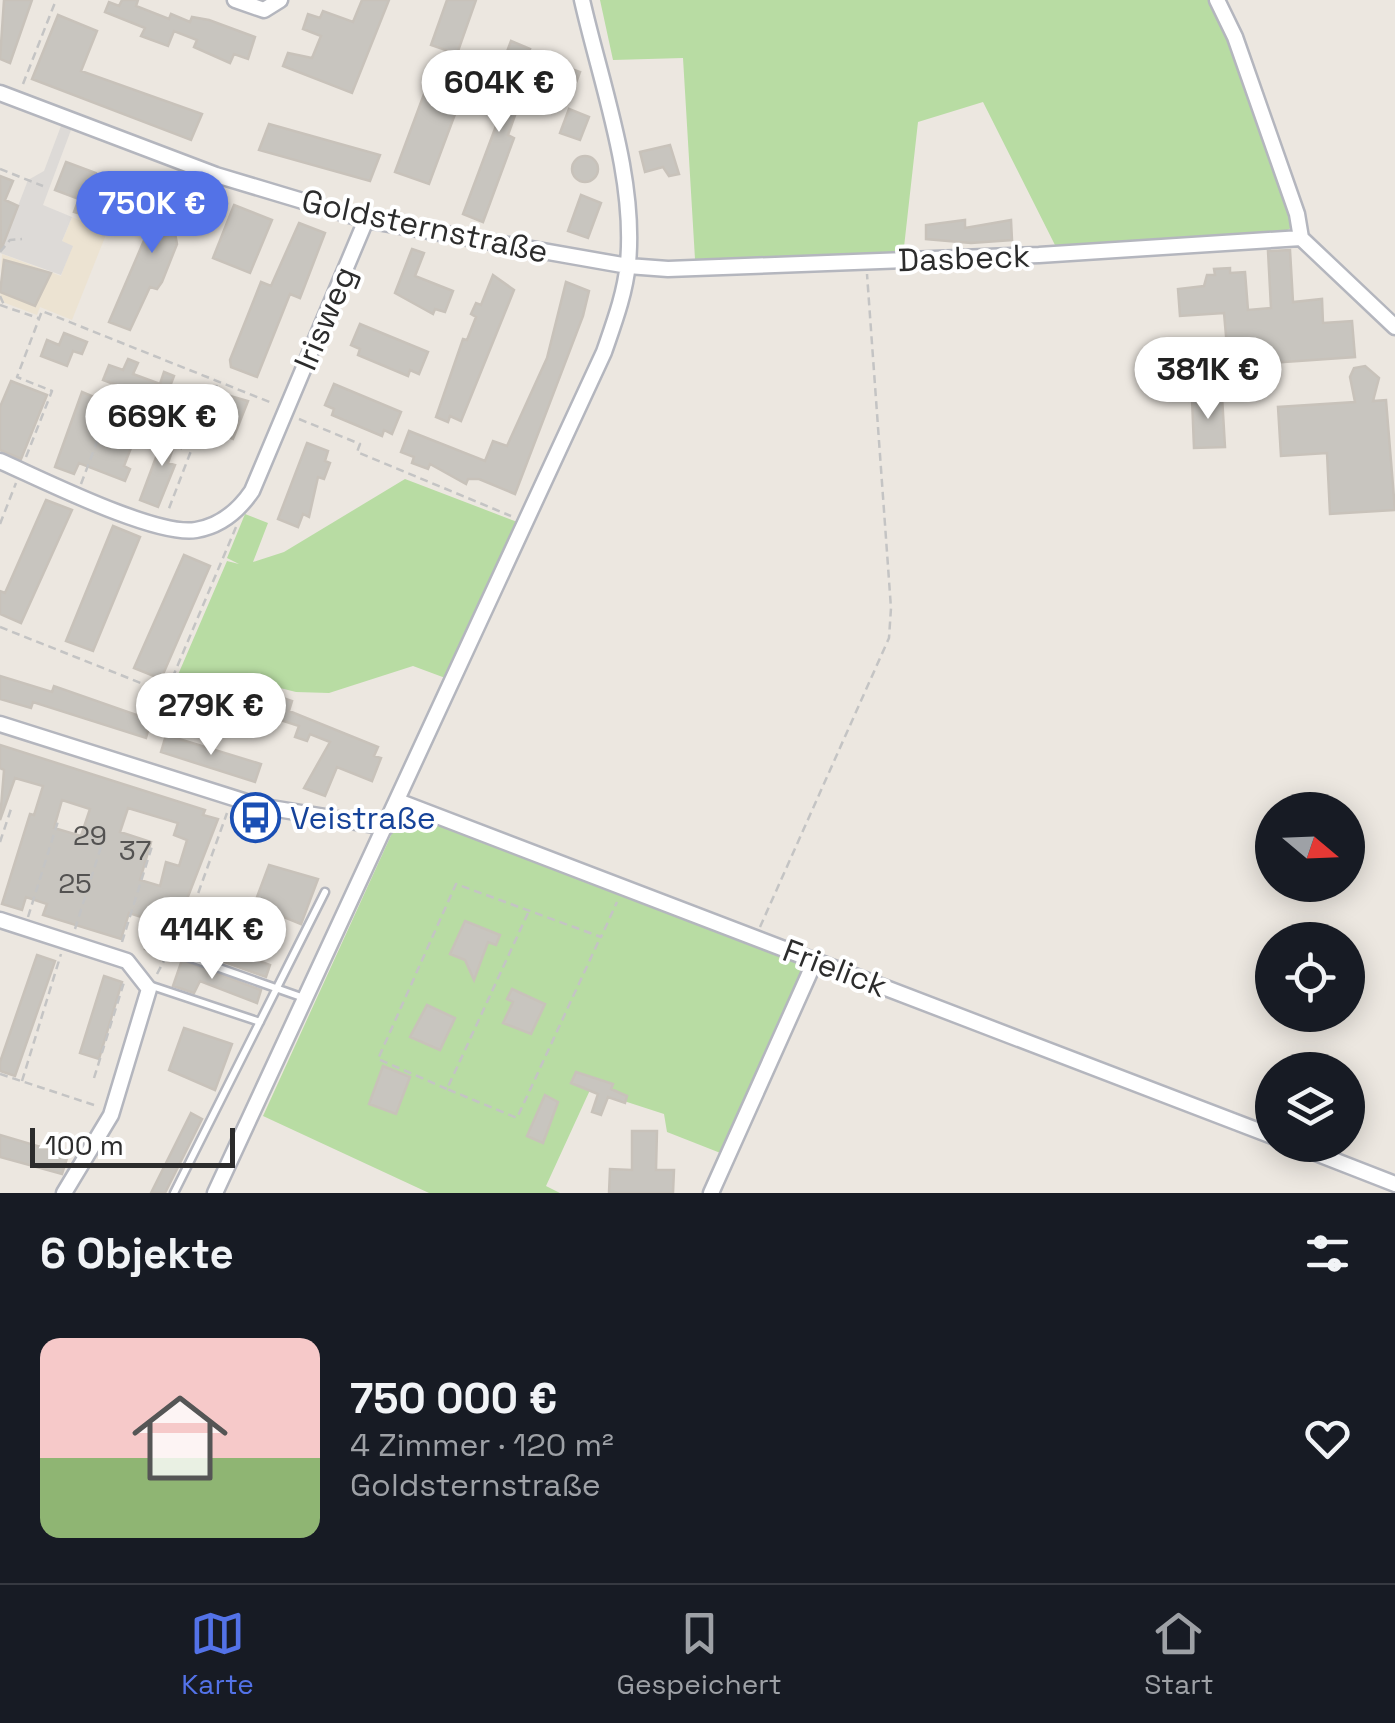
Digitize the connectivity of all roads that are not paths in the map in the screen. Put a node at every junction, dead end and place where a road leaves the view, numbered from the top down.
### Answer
1 (235, 0) edge
2 (280, 0) edge
3 (582, 0) edge
4 (1218, 0) edge
5 (0, 93) edge
6 (366, 220) junction
7 (1301, 238) junction
8 (628, 266) junction
9 (1395, 327) edge
10 (0, 461) edge
11 (0, 724) edge
12 (398, 801) junction
13 (386, 827) junction
14 (325, 892) dead end
15 (0, 920) edge
16 (188, 956) dead end
17 (815, 960) junction
18 (147, 983) junction
19 (279, 989) junction
20 (305, 999) junction
21 (260, 1022) junction
22 (1255, 1129) edge
23 (1339, 1162) edge
24 (1395, 1184) edge
25 (64, 1193) edge
26 (174, 1193) edge
27 (215, 1193) edge
28 (710, 1193) edge

1 - 2 street
3 - 8 street
4 - 7 street
5 - 6 street, Goldsternstraße
6 - 8 street, Goldsternstraße
6 - 10 street, Irisweg
7 - 8 street, Dasbeck
7 - 9 street
8 - 12 street
11 - 13 street
12 - 13 street
12 - 17 street, Frielick
13 - 20 street
14 - 19 lane
15 - 18 street
16 - 19 lane
17 - 22 street, Frielick
17 - 28 street
18 - 21 lane
18 - 25 street
19 - 20 lane
19 - 21 lane
20 - 27 street
21 - 26 lane
23 - 24 street

